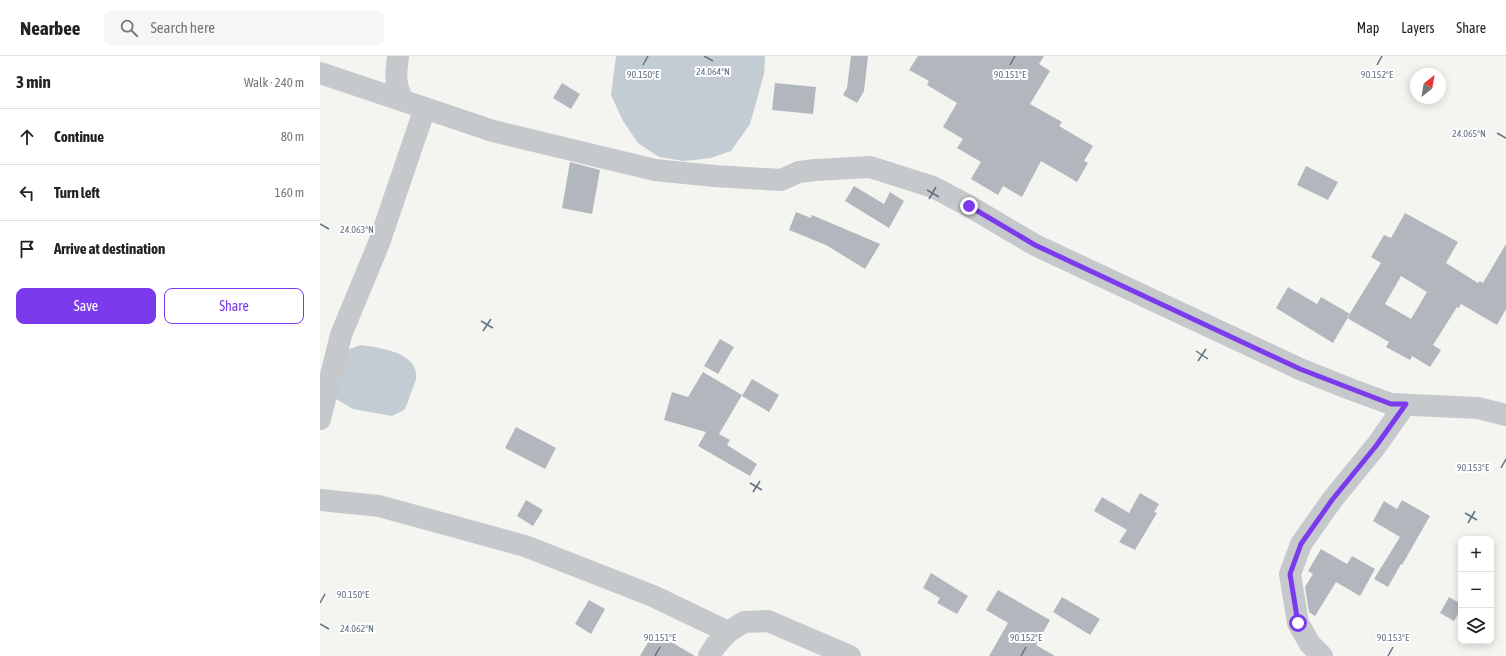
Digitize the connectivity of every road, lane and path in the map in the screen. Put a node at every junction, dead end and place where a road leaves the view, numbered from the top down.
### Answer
1 (398, 56) edge
2 (320, 74) edge
3 (403, 100) junction
4 (425, 108) junction
5 (1406, 404) junction
6 (1506, 415) edge
7 (320, 419) edge
8 (320, 500) edge
9 (728, 632) junction
10 (709, 656) edge
11 (850, 656) edge
12 (1322, 656) edge

1 - 3 street
2 - 3 street
3 - 4 street
4 - 5 street
4 - 7 street
5 - 6 street
5 - 12 street
8 - 9 street
9 - 10 street
9 - 11 street

